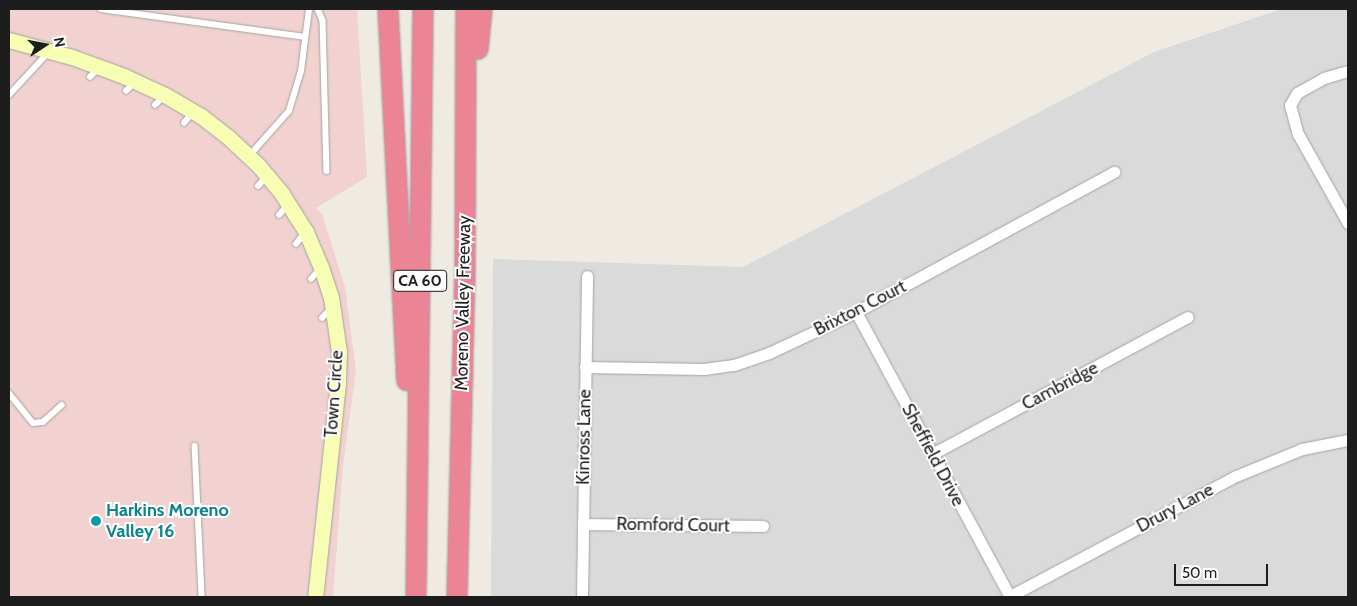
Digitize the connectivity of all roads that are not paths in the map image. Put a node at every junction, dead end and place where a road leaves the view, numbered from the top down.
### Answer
1 (102, 9) edge
2 (309, 9) edge
3 (318, 9) edge
4 (388, 9) edge
5 (423, 9) edge
6 (466, 9) edge
7 (482, 9) edge
8 (305, 37) junction
9 (9, 40) edge
10 (50, 51) junction
11 (1348, 70) edge
12 (9, 96) edge
13 (194, 111) junction
14 (184, 123) dead end
15 (249, 156) junction
16 (327, 171) dead end
17 (1114, 172) dead end
18 (1348, 223) edge
19 (321, 267) junction
20 (587, 276) dead end
21 (465, 278) junction
22 (311, 280) dead end
23 (333, 307) junction
24 (856, 312) junction
25 (1188, 317) dead end
26 (322, 318) dead end
27 (585, 368) junction
28 (9, 393) edge
29 (62, 405) dead end
30 (1348, 440) edge
31 (195, 446) dead end
32 (932, 454) junction
33 (583, 524) junction
34 (763, 526) dead end
35 (416, 553) junction
36 (202, 597) edge
37 (315, 597) edge
38 (416, 597) edge
39 (457, 597) edge
40 (582, 597) edge
41 (1010, 597) edge

1 - 8 lane
2 - 8 lane
3 - 16 lane
4 - 35 highway
5 - 35 highway, CA 60
6 - 21 highway, Moreno Valley Freeway / CA 60
7 - 21 highway
8 - 15 lane
9 - 10 street, Town Circle
10 - 12 lane
10 - 13 street, Town Circle
11 - 18 street
13 - 14 lane
13 - 15 street, Town Circle
15 - 19 street, Town Circle
17 - 24 street, Brixton Court
19 - 22 lane
19 - 23 street, Town Circle
20 - 27 street, Kinross Lane
21 - 39 highway, Moreno Valley Freeway / CA 60
23 - 26 lane
23 - 37 street, Town Circle
24 - 27 street, Brixton Court
24 - 32 street, Sheffield Drive
25 - 32 street, Cambridge
27 - 33 street, Kinross Lane
28 - 29 lane
30 - 41 street, Drury Lane
31 - 36 lane
32 - 41 street, Sheffield Drive
33 - 34 street, Romford Court
33 - 40 street, Kinross Lane
35 - 38 highway, CA 60

